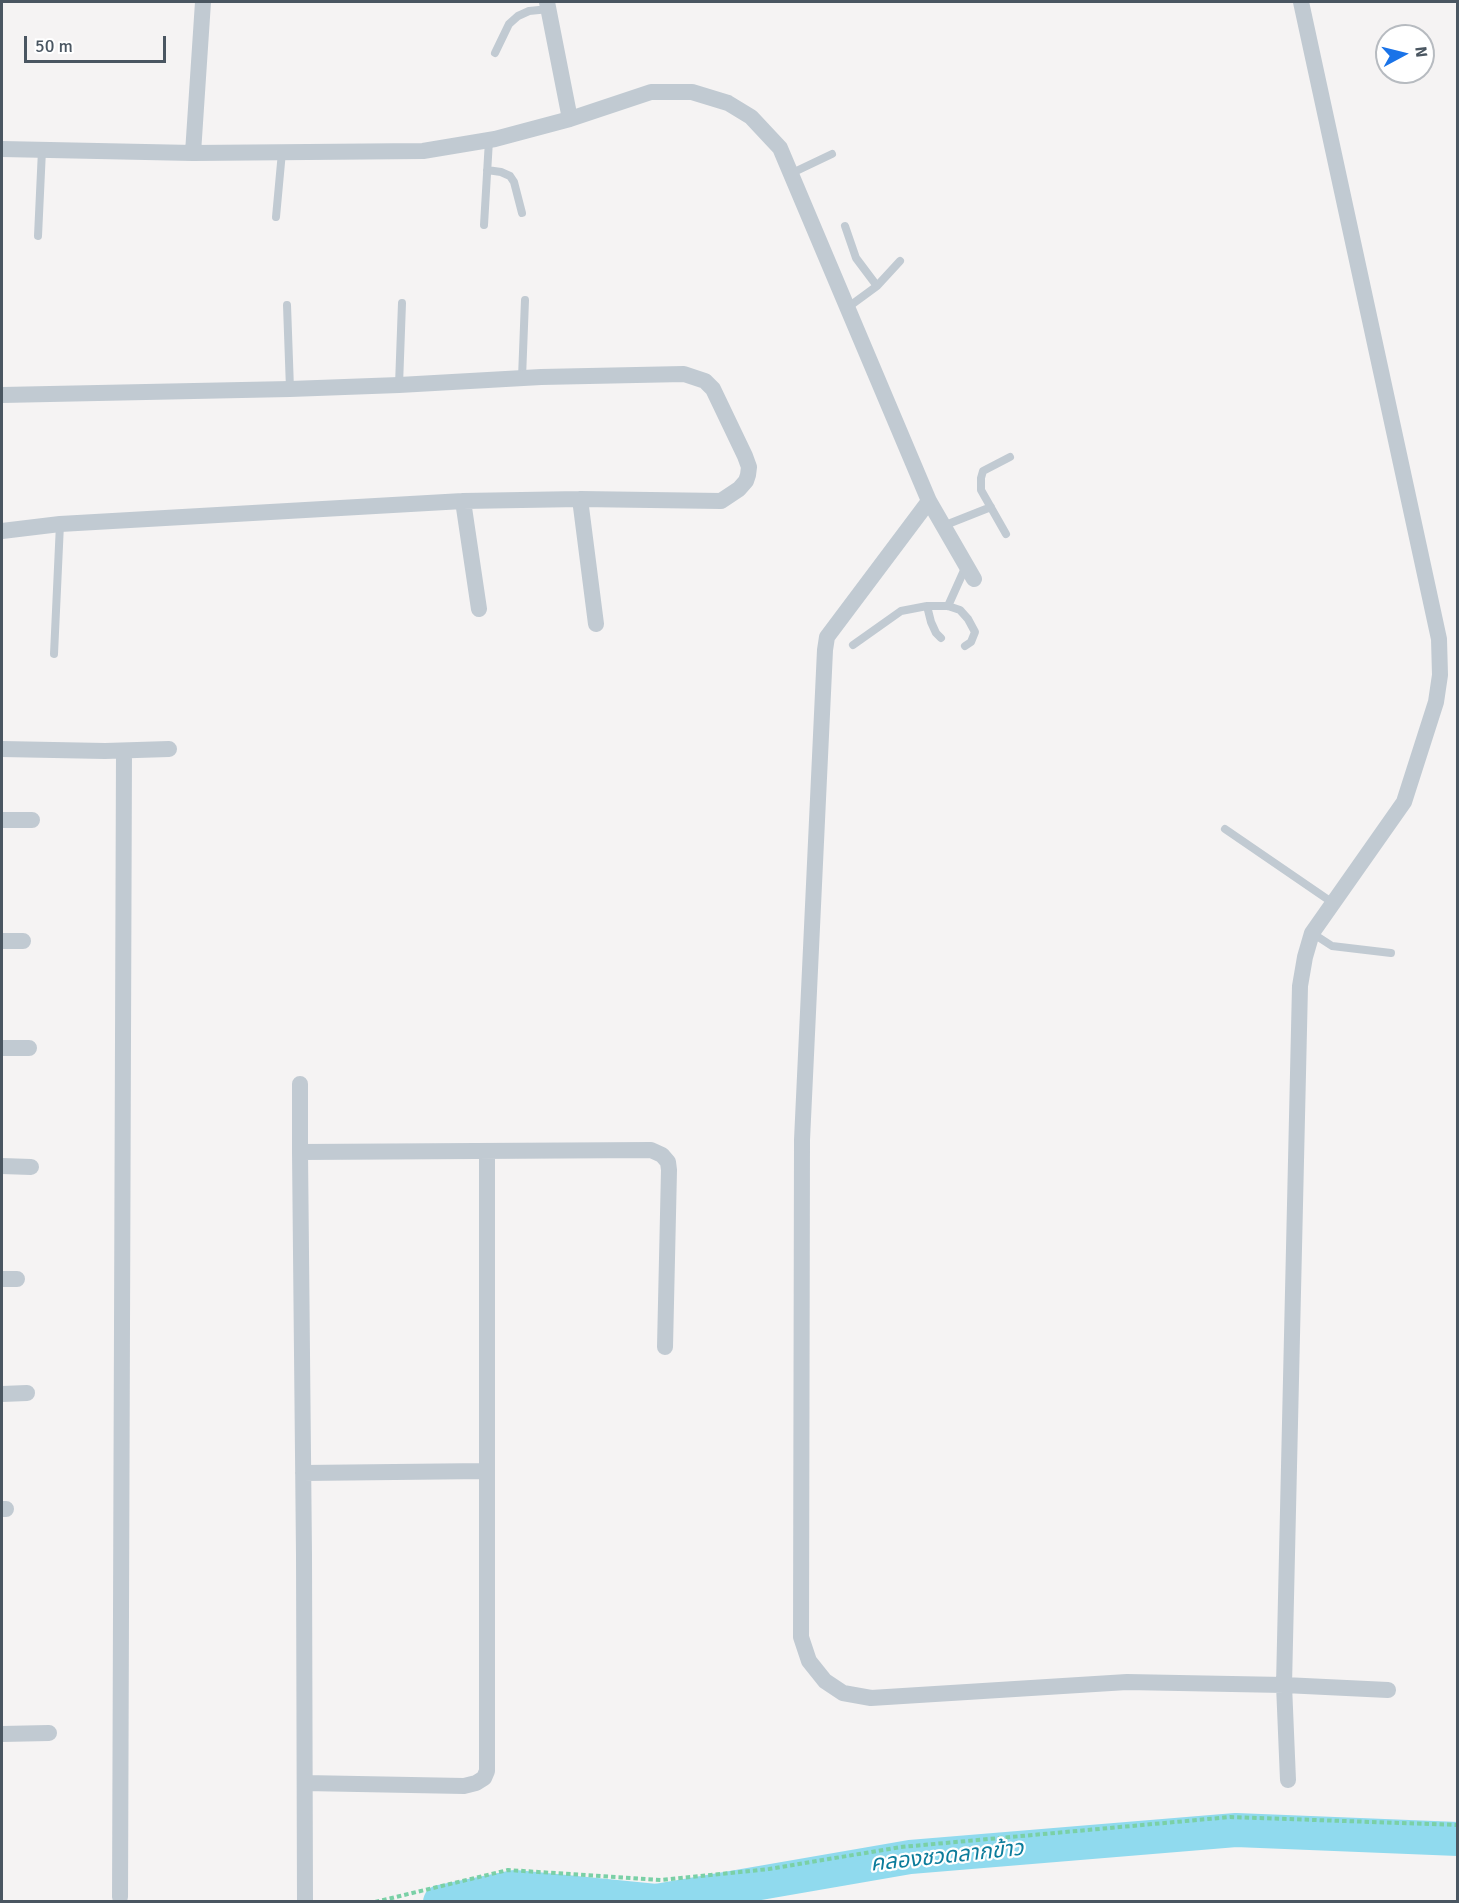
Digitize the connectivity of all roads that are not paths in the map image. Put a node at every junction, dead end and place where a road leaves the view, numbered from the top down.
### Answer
1 (203, 2) edge
2 (1301, 2) edge
3 (548, 5) edge
4 (495, 54) dead end
5 (570, 119) junction
6 (489, 140) junction
7 (2, 149) edge
8 (42, 150) junction
9 (282, 152) junction
10 (193, 153) junction
11 (832, 154) dead end
12 (487, 170) junction
13 (790, 174) junction
14 (522, 213) dead end
15 (276, 217) dead end
16 (484, 225) dead end
17 (845, 226) dead end
18 (38, 236) dead end
19 (900, 261) dead end
20 (877, 286) junction
21 (525, 300) dead end
22 (402, 303) dead end
23 (287, 305) dead end
24 (847, 308) junction
25 (522, 378) junction
26 (399, 385) junction
27 (290, 389) junction
28 (2, 395) edge
29 (1010, 457) dead end
30 (580, 499) junction
31 (463, 501) junction
32 (929, 501) junction
33 (991, 507) junction
34 (60, 524) junction
35 (943, 526) junction
36 (2, 531) edge
37 (1006, 534) dead end
38 (970, 573) joint
39 (927, 606) junction
40 (948, 606) junction
41 (479, 609) dead end
42 (596, 624) dead end
43 (941, 638) dead end
44 (853, 645) dead end
45 (965, 646) dead end
46 (54, 654) dead end
47 (2, 749) edge
48 (169, 749) dead end
49 (124, 751) junction
50 (2, 820) edge
51 (32, 820) dead end
52 (1225, 829) dead end
53 (1333, 903) junction
54 (1312, 933) junction
55 (2, 941) edge
56 (23, 941) dead end
57 (1391, 953) dead end
58 (2, 1048) edge
59 (29, 1048) dead end
60 (300, 1084) dead end
61 (487, 1151) junction
62 (300, 1152) junction
63 (2, 1166) edge
64 (31, 1167) dead end
65 (665, 1347) dead end
66 (27, 1393) dead end
67 (2, 1394) edge
68 (486, 1471) junction
69 (303, 1473) junction
70 (1284, 1685) junction
71 (1388, 1690) dead end
72 (49, 1732) dead end
73 (2, 1734) edge
74 (1288, 1780) dead end
75 (305, 1783) junction
76 (120, 1897) dead end
77 (305, 1902) edge

1 - 10 street
2 - 53 street
3 - 4 lane
3 - 5 street
5 - 6 street
5 - 13 street
6 - 9 street
6 - 12 lane
7 - 8 street
8 - 10 street
8 - 18 lane
9 - 10 street
9 - 15 lane
11 - 13 lane
12 - 14 lane
12 - 16 lane
13 - 24 street
17 - 20 lane
19 - 20 lane
20 - 24 lane
21 - 25 lane
22 - 26 lane
23 - 27 lane
24 - 32 street
25 - 26 street
25 - 30 street
26 - 27 street
27 - 28 street
29 - 33 lane
30 - 31 street
30 - 42 street
31 - 34 street
31 - 41 street
32 - 35 street
32 - 70 street
33 - 35 lane
33 - 37 lane
34 - 36 street
34 - 46 lane
35 - 38 street
38 - 40 lane
39 - 40 lane
39 - 43 lane
39 - 44 lane
40 - 45 lane
47 - 49 street
48 - 49 street
49 - 76 street
50 - 51 street
52 - 53 lane
53 - 54 street
54 - 57 lane
54 - 70 street
55 - 56 street
58 - 59 street
60 - 62 street
61 - 62 street
61 - 65 street
61 - 68 street
62 - 69 street
63 - 64 street
66 - 67 street
68 - 69 street
68 - 75 street
69 - 75 street
70 - 71 street
70 - 74 street
72 - 73 street
75 - 77 street

